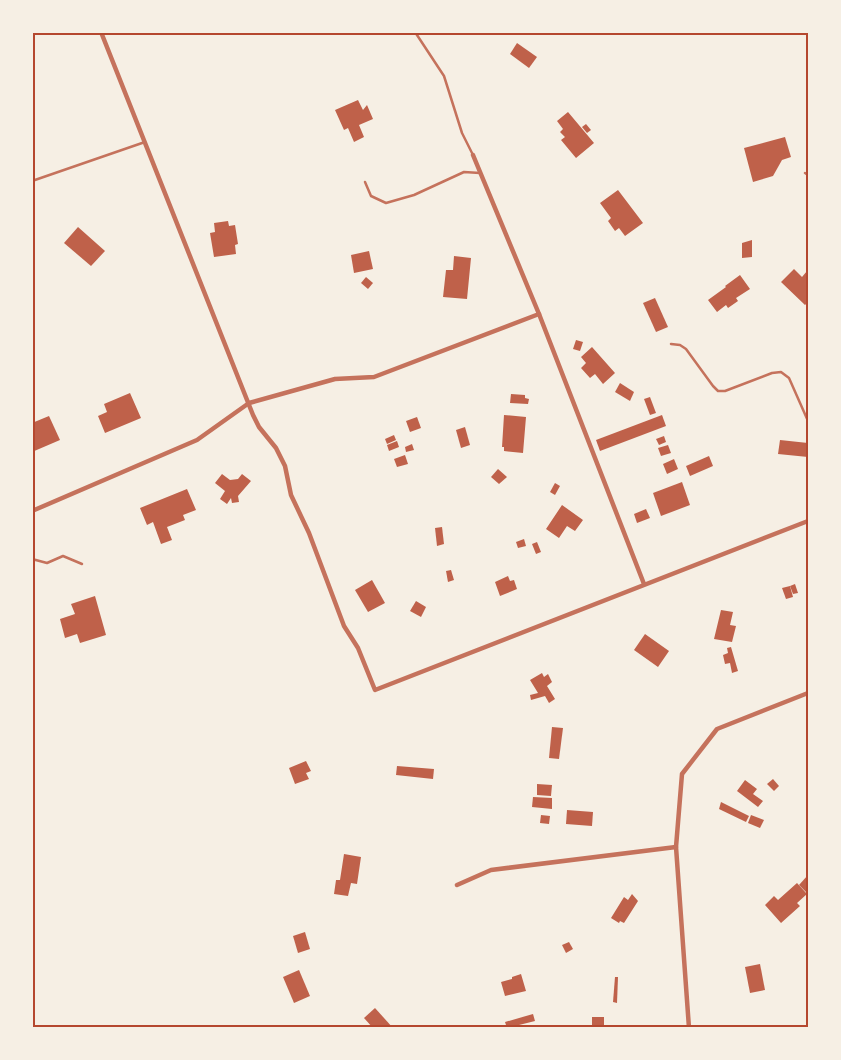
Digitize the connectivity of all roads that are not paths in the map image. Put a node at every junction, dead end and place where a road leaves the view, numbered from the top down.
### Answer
1 (101, 32) edge
2 (415, 32) edge
3 (145, 142) junction
4 (473, 155) joint
5 (480, 173) junction
6 (32, 181) edge
7 (365, 182) dead end
8 (539, 314) junction
9 (671, 344) dead end
10 (249, 403) junction
11 (808, 420) edge
12 (32, 511) edge
13 (808, 521) edge
14 (32, 559) edge
15 (82, 564) dead end
16 (644, 584) junction
17 (808, 693) edge
18 (676, 847) junction
19 (457, 885) dead end
20 (688, 1028) edge

1 - 3 street
2 - 4 lane
3 - 6 lane
3 - 10 street
4 - 5 street
5 - 7 lane
5 - 8 street
8 - 10 street
8 - 16 street
9 - 11 lane
10 - 12 street
10 - 16 street
13 - 16 street
14 - 15 lane
17 - 18 street
18 - 19 street
18 - 20 street

